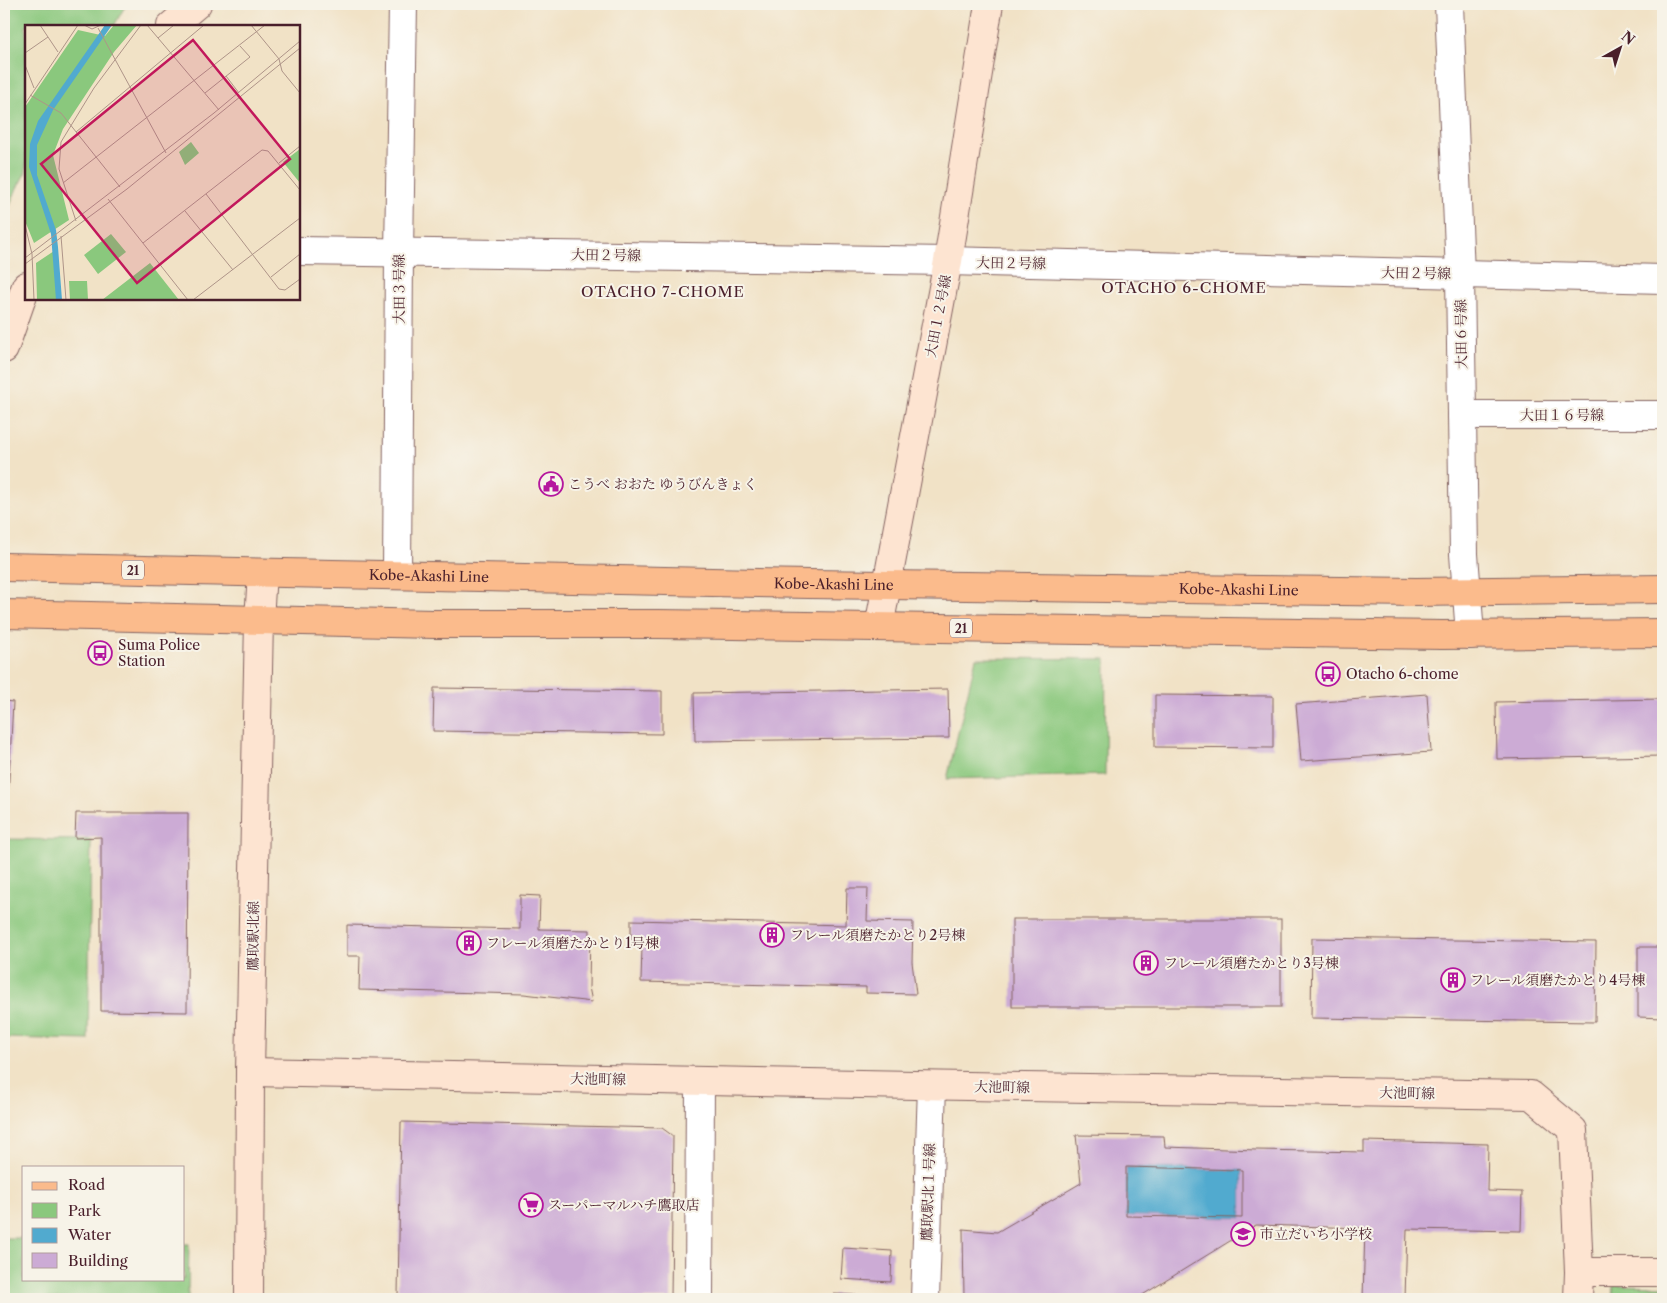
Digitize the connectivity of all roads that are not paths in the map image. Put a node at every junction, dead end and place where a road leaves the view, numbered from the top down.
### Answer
1 (197, 4) edge
2 (403, 4) edge
3 (990, 4) edge
4 (1449, 4) edge
5 (172, 25) edge
6 (300, 251) edge
7 (399, 252) junction
8 (948, 261) junction
9 (1460, 274) junction
10 (1663, 280) edge
11 (25, 289) edge
12 (4, 348) edge
13 (1462, 415) junction
14 (1663, 415) edge
15 (4, 567) edge
16 (262, 573) junction
17 (398, 575) junction
18 (887, 585) junction
19 (1663, 589) edge
20 (1467, 592) junction
21 (4, 614) edge
22 (259, 620) junction
23 (879, 627) junction
24 (1663, 633) edge
25 (1470, 635) junction
26 (250, 1072) junction
27 (700, 1081) junction
28 (932, 1086) junction
29 (1579, 1272) junction
30 (1663, 1272) edge
31 (249, 1299) edge
32 (699, 1299) edge
33 (925, 1299) edge
34 (1578, 1299) edge

1 - 5 street
2 - 7 street, 大田３号線
3 - 8 street, 大田１２号線
4 - 9 street, 大田６号線
6 - 7 street, 大田２号線
7 - 8 street, 大田２号線
7 - 17 street, 大田３号線
8 - 9 street, 大田２号線
8 - 18 street, 大田１２号線
9 - 10 street, 大田２号線
9 - 13 street, 大田６号線
11 - 12 street
13 - 14 street, 大田１６号線
13 - 20 street, 大田６号線
15 - 16 main road, Kobe-Akashi Line / 21
16 - 17 main road, Kobe-Akashi Line / 21
16 - 22 street, 鷹取駅北線
17 - 18 main road, Kobe-Akashi Line / 21
18 - 20 main road, Kobe-Akashi Line / 21
18 - 23 street, 大田１２号線
19 - 20 main road, Kobe-Akashi Line / 21
20 - 25 street, 大田６号線
21 - 22 main road, 21
22 - 23 main road, 21
22 - 26 street, 鷹取駅北線
23 - 25 main road, 21
24 - 25 main road, 21
26 - 27 street, 大池町線
26 - 31 street, 鷹取駅北線
27 - 28 street, 大池町線
27 - 32 street
28 - 29 street, 大池町線
28 - 33 street, 鷹取駅北１号線
29 - 30 street
29 - 34 street, 大池町線

